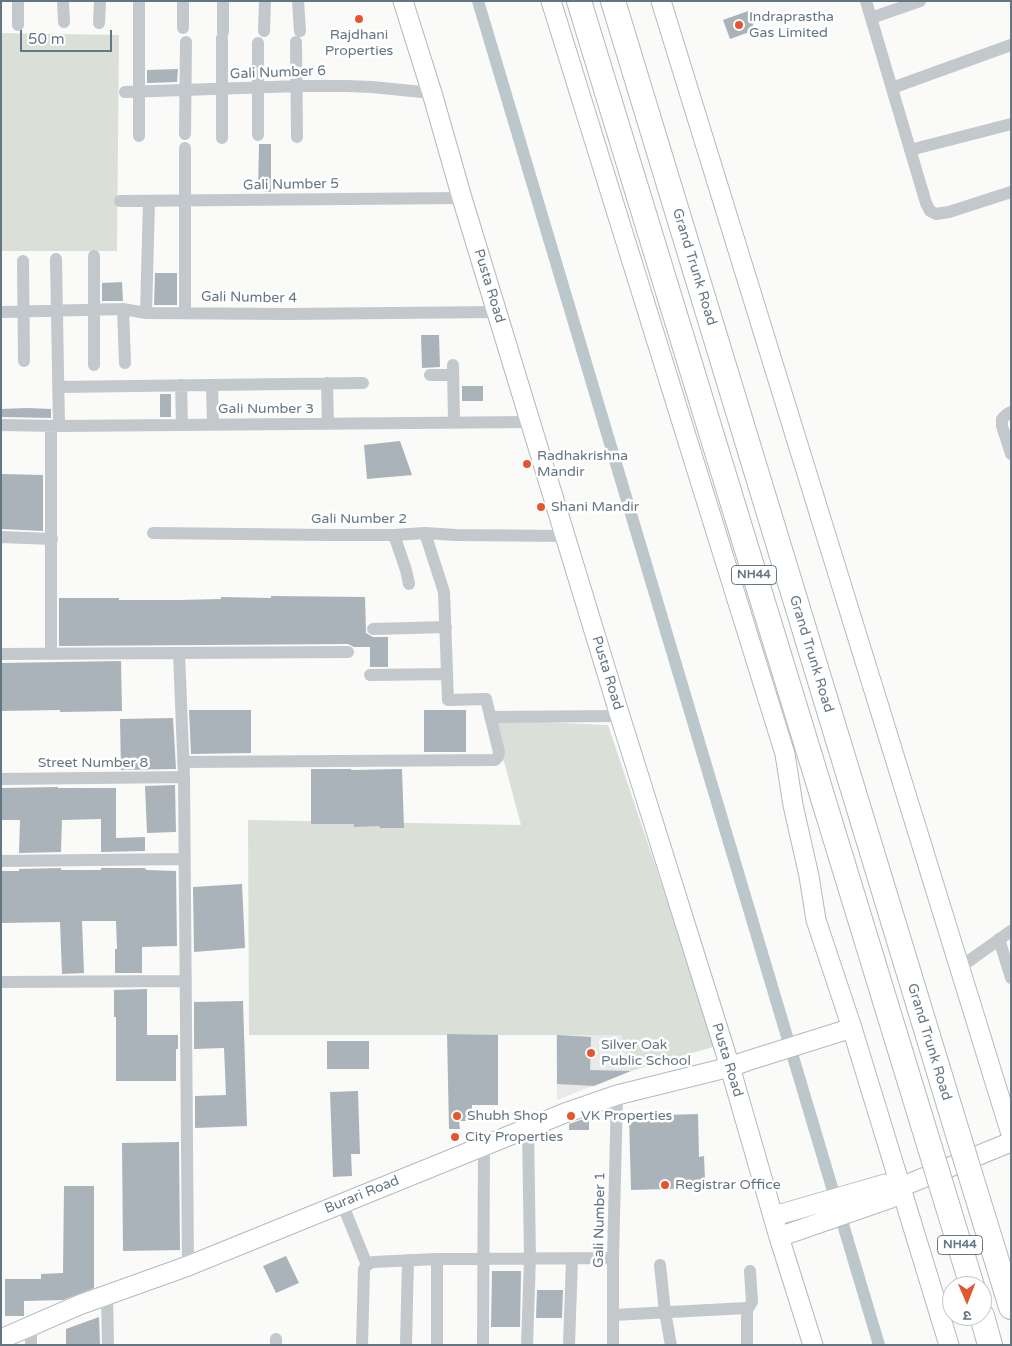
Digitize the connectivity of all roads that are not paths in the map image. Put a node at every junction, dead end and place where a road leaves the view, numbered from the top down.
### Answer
1 (18, 1) edge
2 (63, 1) edge
3 (100, 1) edge
4 (138, 1) edge
5 (183, 1) edge
6 (223, 1) edge
7 (265, 1) edge
8 (298, 1) edge
9 (403, 1) edge
10 (551, 1) edge
11 (579, 1) edge
12 (613, 1) edge
13 (661, 1) edge
14 (866, 1) edge
15 (920, 1) edge
16 (871, 18) junction
17 (64, 22) dead end
18 (100, 23) dead end
19 (18, 25) dead end
20 (183, 28) dead end
21 (264, 31) dead end
22 (186, 42) dead end
23 (258, 43) dead end
24 (1011, 45) edge
25 (296, 86) junction
26 (257, 88) junction
27 (892, 88) junction
28 (222, 89) junction
29 (186, 90) junction
30 (126, 92) dead end
31 (139, 92) junction
32 (432, 93) junction
33 (1011, 124) edge
34 (185, 134) dead end
35 (258, 135) dead end
36 (139, 136) dead end
37 (297, 137) dead end
38 (222, 138) dead end
39 (184, 148) dead end
40 (910, 150) junction
41 (1011, 192) edge
42 (462, 198) junction
43 (120, 201) dead end
44 (149, 201) junction
45 (185, 201) junction
46 (94, 256) dead end
47 (56, 259) dead end
48 (23, 261) dead end
49 (123, 309) junction
50 (94, 310) junction
51 (23, 311) junction
52 (56, 311) junction
53 (1, 312) edge
54 (185, 312) junction
55 (497, 312) junction
56 (146, 313) junction
57 (24, 361) dead end
58 (125, 363) dead end
59 (94, 365) dead end
60 (430, 375) dead end
61 (363, 382) dead end
62 (327, 383) junction
63 (181, 385) junction
64 (212, 385) junction
65 (58, 387) junction
66 (1011, 412) edge
67 (454, 422) junction
68 (530, 422) junction
69 (328, 424) junction
70 (182, 425) junction
71 (213, 425) junction
72 (1, 426) edge
73 (55, 426) junction
74 (1011, 454) edge
75 (153, 533) dead end
76 (425, 533) junction
77 (394, 535) junction
78 (566, 536) junction
79 (1, 537) edge
80 (52, 539) junction
81 (409, 584) dead end
82 (446, 627) junction
83 (373, 629) dead end
84 (348, 652) dead end
85 (179, 653) junction
86 (1, 654) edge
87 (51, 654) junction
88 (447, 674) junction
89 (370, 675) dead end
90 (790, 695) junction
91 (620, 716) junction
92 (490, 718) junction
93 (785, 754) junction
94 (184, 762) junction
95 (184, 777) junction
96 (1, 779) edge
97 (185, 858) junction
98 (1, 861) edge
99 (1011, 931) edge
100 (999, 939) junction
101 (959, 968) junction
102 (1011, 978) edge
103 (186, 981) junction
104 (1, 982) edge
105 (852, 1028) junction
106 (738, 1064) junction
107 (617, 1095) junction
108 (528, 1128) junction
109 (1011, 1134) edge
110 (1011, 1142) edge
111 (484, 1145) junction
112 (898, 1188) junction
113 (342, 1203) junction
114 (774, 1216) junction
115 (779, 1237) junction
116 (483, 1258) junction
117 (530, 1258) junction
118 (613, 1258) junction
119 (437, 1259) junction
120 (572, 1259) junction
121 (408, 1260) junction
122 (367, 1265) junction
123 (660, 1265) dead end
124 (188, 1266) junction
125 (750, 1271) dead end
126 (969, 1276) edge
127 (107, 1294) junction
128 (1011, 1307) edge
129 (746, 1308) junction
130 (665, 1312) junction
131 (613, 1315) junction
132 (985, 1326) edge
133 (31, 1336) edge
134 (1, 1339) edge
135 (108, 1345) edge
136 (362, 1345) edge
137 (406, 1345) edge
138 (437, 1345) edge
139 (483, 1345) edge
140 (527, 1345) edge
141 (570, 1345) edge
142 (613, 1345) edge
143 (671, 1345) edge
144 (747, 1345) edge
145 (813, 1345) edge
146 (949, 1345) edge
147 (990, 1345) edge

1 - 19 street
2 - 17 street
3 - 18 street
4 - 31 street
5 - 20 street
6 - 28 street
7 - 21 street
8 - 25 street
9 - 32 main road, Pusta Road
10 - 93 main road
11 - 90 highway, NH44
12 - 128 highway, Grand Trunk Road / NH44, bridge
13 - 101 main road
14 - 16 street
15 - 16 street
16 - 27 street
22 - 29 street
23 - 26 street
24 - 27 street
25 - 26 street, Gali Number 6
25 - 32 street, Gali Number 6
25 - 37 street
26 - 28 street, Gali Number 6
26 - 35 street
27 - 40 street
28 - 29 street, Gali Number 6
28 - 38 street
29 - 31 street, Gali Number 6
29 - 34 street
30 - 31 street, Gali Number 6
31 - 36 street
32 - 42 main road, Pusta Road
33 - 40 street
39 - 45 street
40 - 41 street
42 - 45 street, Gali Number 5
42 - 55 main road, Pusta Road
43 - 44 street, Gali Number 5
44 - 45 street, Gali Number 5
44 - 56 street
45 - 54 street
46 - 50 street
47 - 52 street
48 - 51 street
49 - 50 street, Gali Number 4
49 - 56 street, Gali Number 4
49 - 58 street
50 - 52 street, Gali Number 4
50 - 59 street
51 - 52 street, Gali Number 4
51 - 53 street, Gali Number 4
51 - 57 street
52 - 65 street
54 - 55 street, Gali Number 4
54 - 56 street, Gali Number 4
55 - 68 main road, Pusta Road
60 - 67 street
61 - 62 street
62 - 64 street
62 - 69 street
63 - 64 street
63 - 65 street
63 - 70 street
64 - 71 street
65 - 73 street
66 - 74 street
67 - 68 street, Gali Number 3
67 - 69 street, Gali Number 3
68 - 78 main road, Pusta Road
69 - 71 street, Gali Number 3
70 - 71 street, Gali Number 3
70 - 73 street, Gali Number 3
72 - 73 street, Gali Number 3
73 - 80 street
75 - 77 street, Gali Number 2
76 - 77 street, Gali Number 2
76 - 78 street, Gali Number 2
76 - 82 street
77 - 81 street
78 - 91 main road, Pusta Road
79 - 80 street
80 - 87 street
82 - 83 street
82 - 88 street
84 - 85 street
85 - 87 street
85 - 94 street
86 - 87 street
88 - 89 street
88 - 92 street
90 - 93 main road
90 - 126 highway, NH44, bridge
91 - 92 street
91 - 106 main road, Pusta Road
92 - 94 street
93 - 105 main road
94 - 95 street
95 - 96 street, Street Number 8
95 - 97 street
97 - 98 street
97 - 103 street
99 - 100 street
100 - 101 street
100 - 102 street
101 - 109 main road
103 - 104 street
103 - 124 street
105 - 106 main road, Burari Road
105 - 112 main road
106 - 107 main road, Burari Road
106 - 114 main road, Pusta Road
107 - 108 main road, Burari Road
107 - 118 street, Gali Number 1
108 - 111 main road, Burari Road
108 - 117 street
110 - 112 main road
111 - 113 main road, Burari Road
111 - 116 street
112 - 114 main road
112 - 115 main road
112 - 146 main road
113 - 122 street
113 - 124 main road, Burari Road
114 - 115 main road, Pusta Road
115 - 145 main road, Pusta Road
116 - 117 street
116 - 119 street
116 - 139 street
117 - 120 street
117 - 140 street
118 - 120 street
118 - 131 street, Gali Number 1
119 - 121 street
119 - 138 street
120 - 141 street
121 - 122 street
121 - 137 street
122 - 136 street
123 - 130 street
124 - 127 main road, Burari Road
125 - 129 street
127 - 133 main road, Burari Road
127 - 135 street
129 - 130 street
129 - 144 street
130 - 131 street
130 - 143 street
131 - 142 street, Gali Number 1
132 - 147 highway
133 - 134 main road, Burari Road

